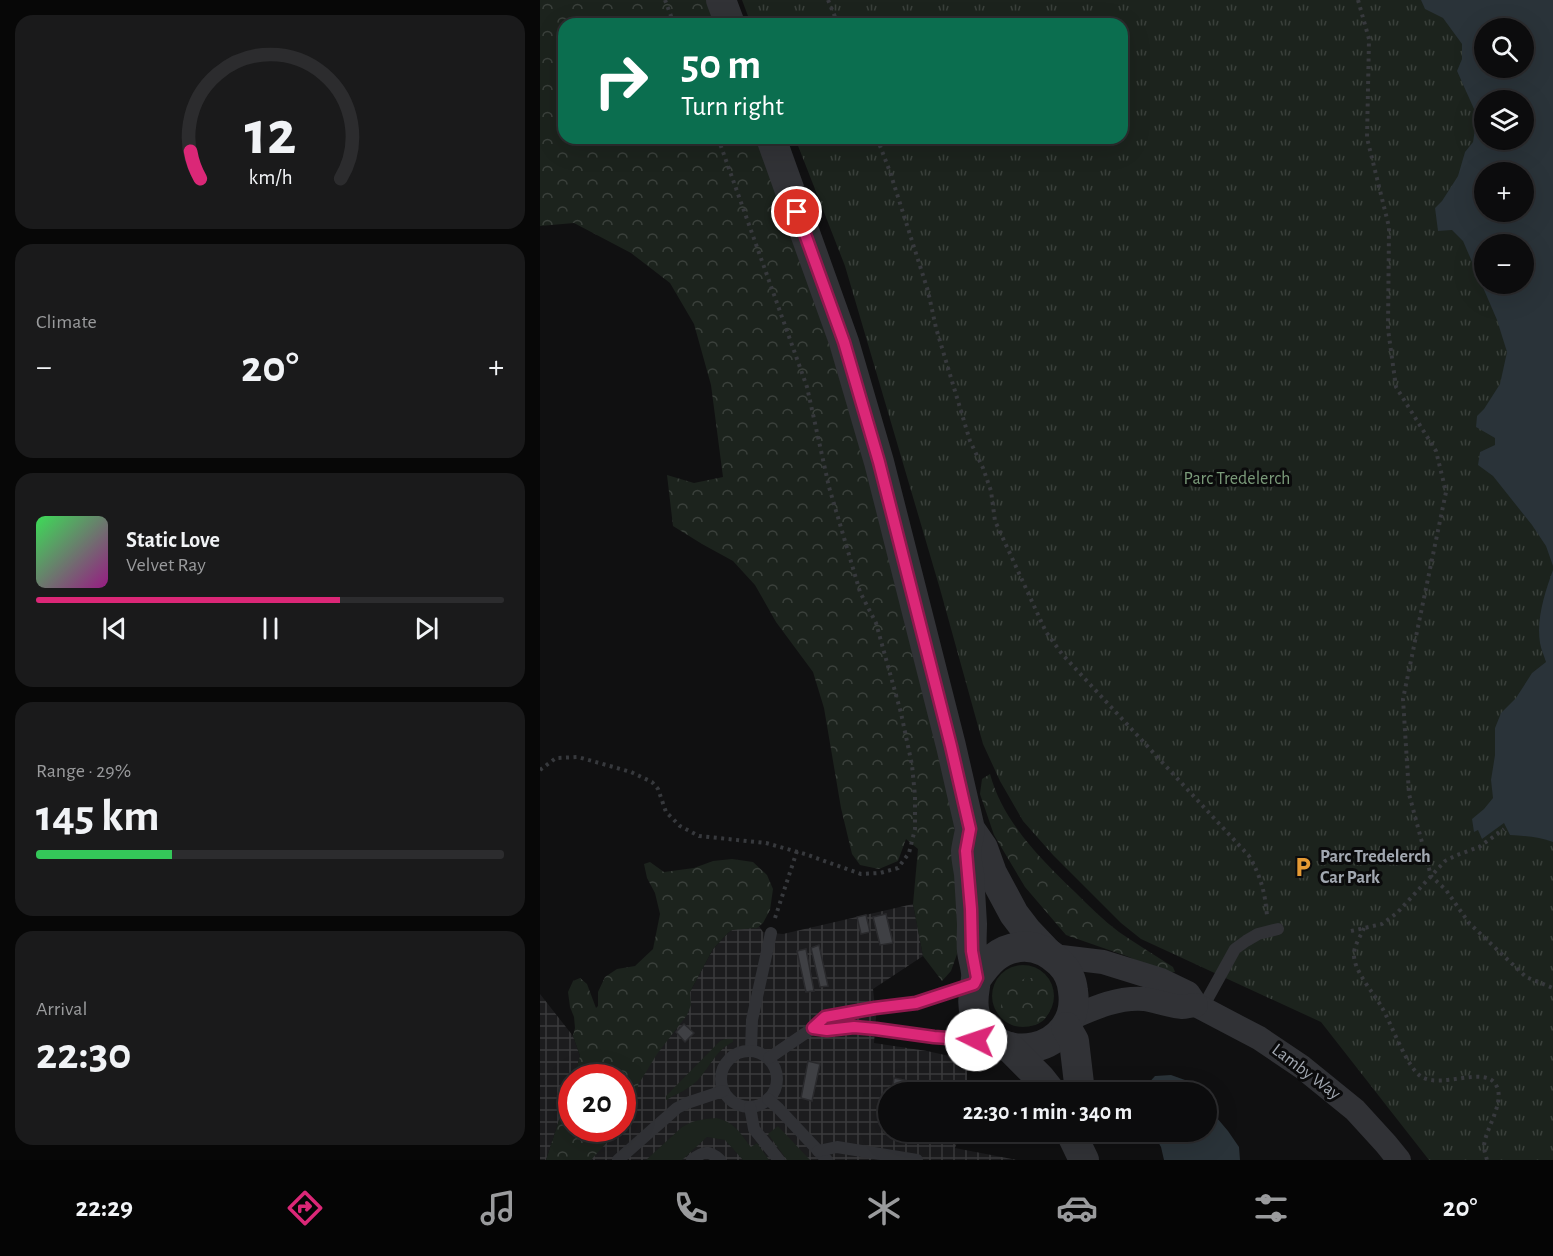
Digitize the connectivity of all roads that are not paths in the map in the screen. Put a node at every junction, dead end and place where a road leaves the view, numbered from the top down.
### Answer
1 (721, 0) edge
2 (728, 18) edge
3 (773, 144) edge
4 (970, 829) junction
5 (1273, 925) road end
6 (771, 933) road end
7 (1050, 954) junction
8 (976, 981) junction
9 (1199, 1006) junction
10 (1068, 1022) junction
11 (813, 1028) junction
12 (1003, 1044) junction
13 (751, 1050) junction
14 (769, 1058) junction
15 (1043, 1082) edge
16 (1079, 1082) edge
17 (723, 1091) junction
18 (768, 1099) junction
19 (750, 1107) junction
20 (1076, 1142) edge
21 (1084, 1142) edge
22 (823, 1155) edge
23 (618, 1160) edge
24 (693, 1160) edge
25 (720, 1160) edge
26 (779, 1160) edge
27 (917, 1160) edge
28 (1085, 1160) edge
29 (1399, 1160) edge

1 - 2 street
3 - 4 street
4 - 7 street
4 - 8 street
5 - 9 lane
6 - 13 lane
7 - 8 street
7 - 9 street, Lamby Way
7 - 10 street
8 - 11 lane
8 - 12 street
9 - 10 street, Lamby Way
9 - 29 street, Lamby Way
10 - 12 street
10 - 16 street
11 - 12 lane
11 - 14 lane
12 - 15 street
13 - 14 lane
13 - 17 lane
14 - 18 lane
17 - 19 lane
17 - 23 lane
18 - 19 lane
18 - 22 lane
19 - 26 lane
20 - 28 street
21 - 28 street
22 - 27 lane
24 - 25 lane

